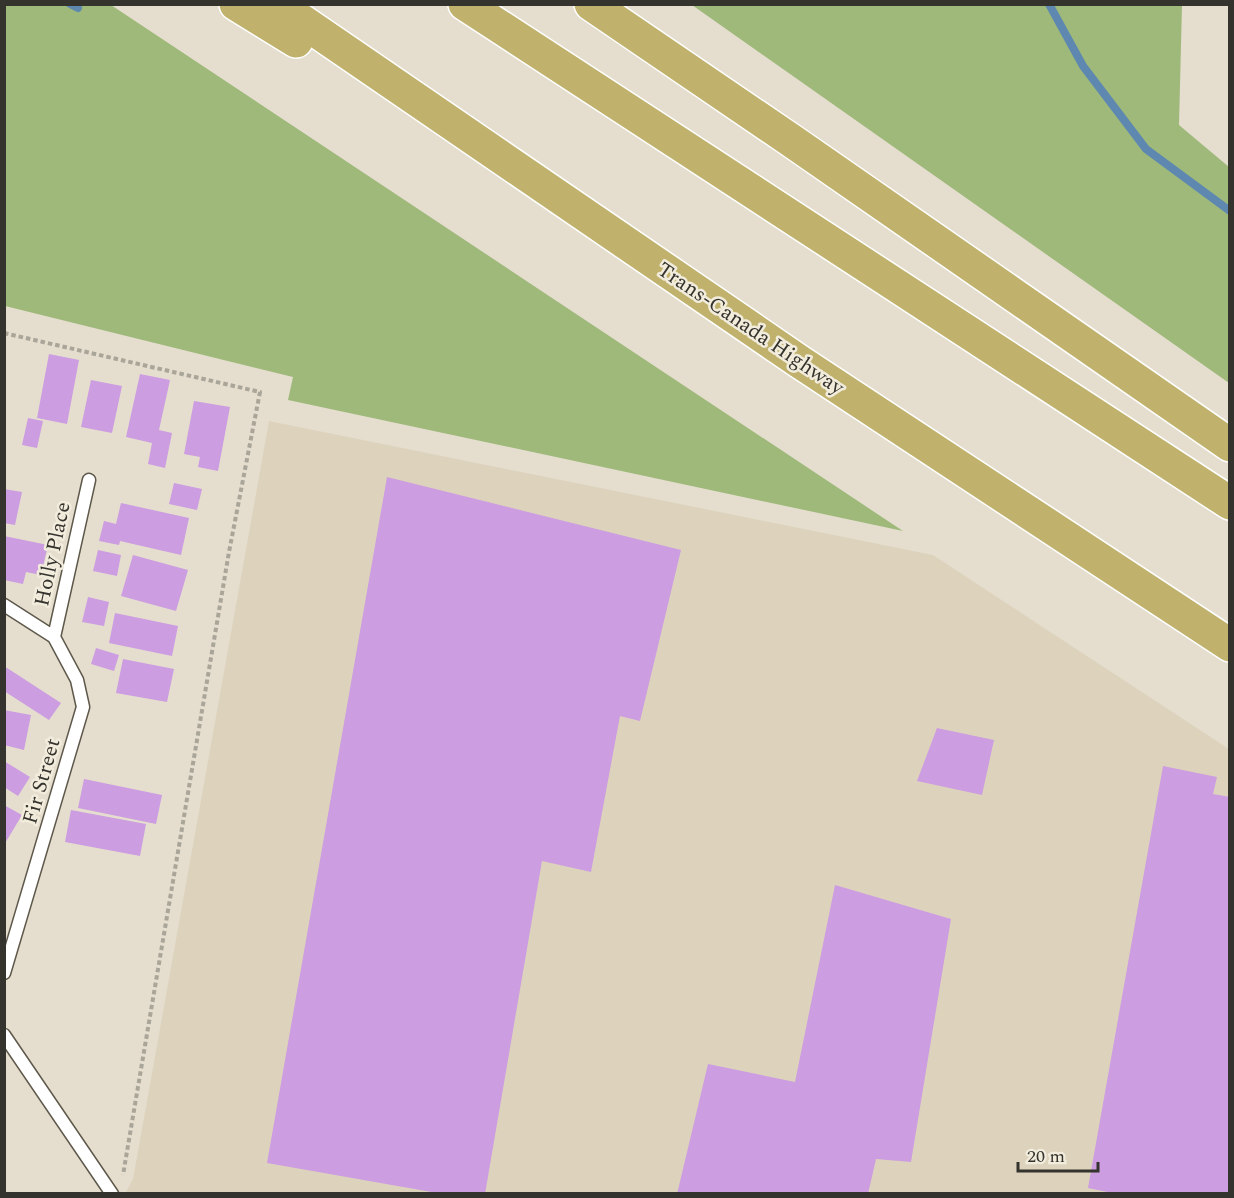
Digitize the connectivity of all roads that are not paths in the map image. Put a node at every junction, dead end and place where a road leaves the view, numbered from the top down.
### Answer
1 (236, 4) edge
2 (277, 4) edge
3 (465, 4) edge
4 (591, 4) edge
5 (558, 198) junction
6 (1230, 445) edge
7 (89, 480) dead end
8 (1230, 503) edge
9 (4, 605) edge
10 (54, 637) junction
11 (1230, 645) edge
12 (4, 973) edge
13 (4, 1035) edge
14 (112, 1194) edge

1 - 5 highway
2 - 5 highway, Trans-Canada Highway
3 - 8 highway
4 - 6 highway
5 - 11 highway, Trans-Canada Highway
7 - 10 lane, Holly Place
9 - 10 lane
10 - 12 lane, Fir Street
13 - 14 lane

